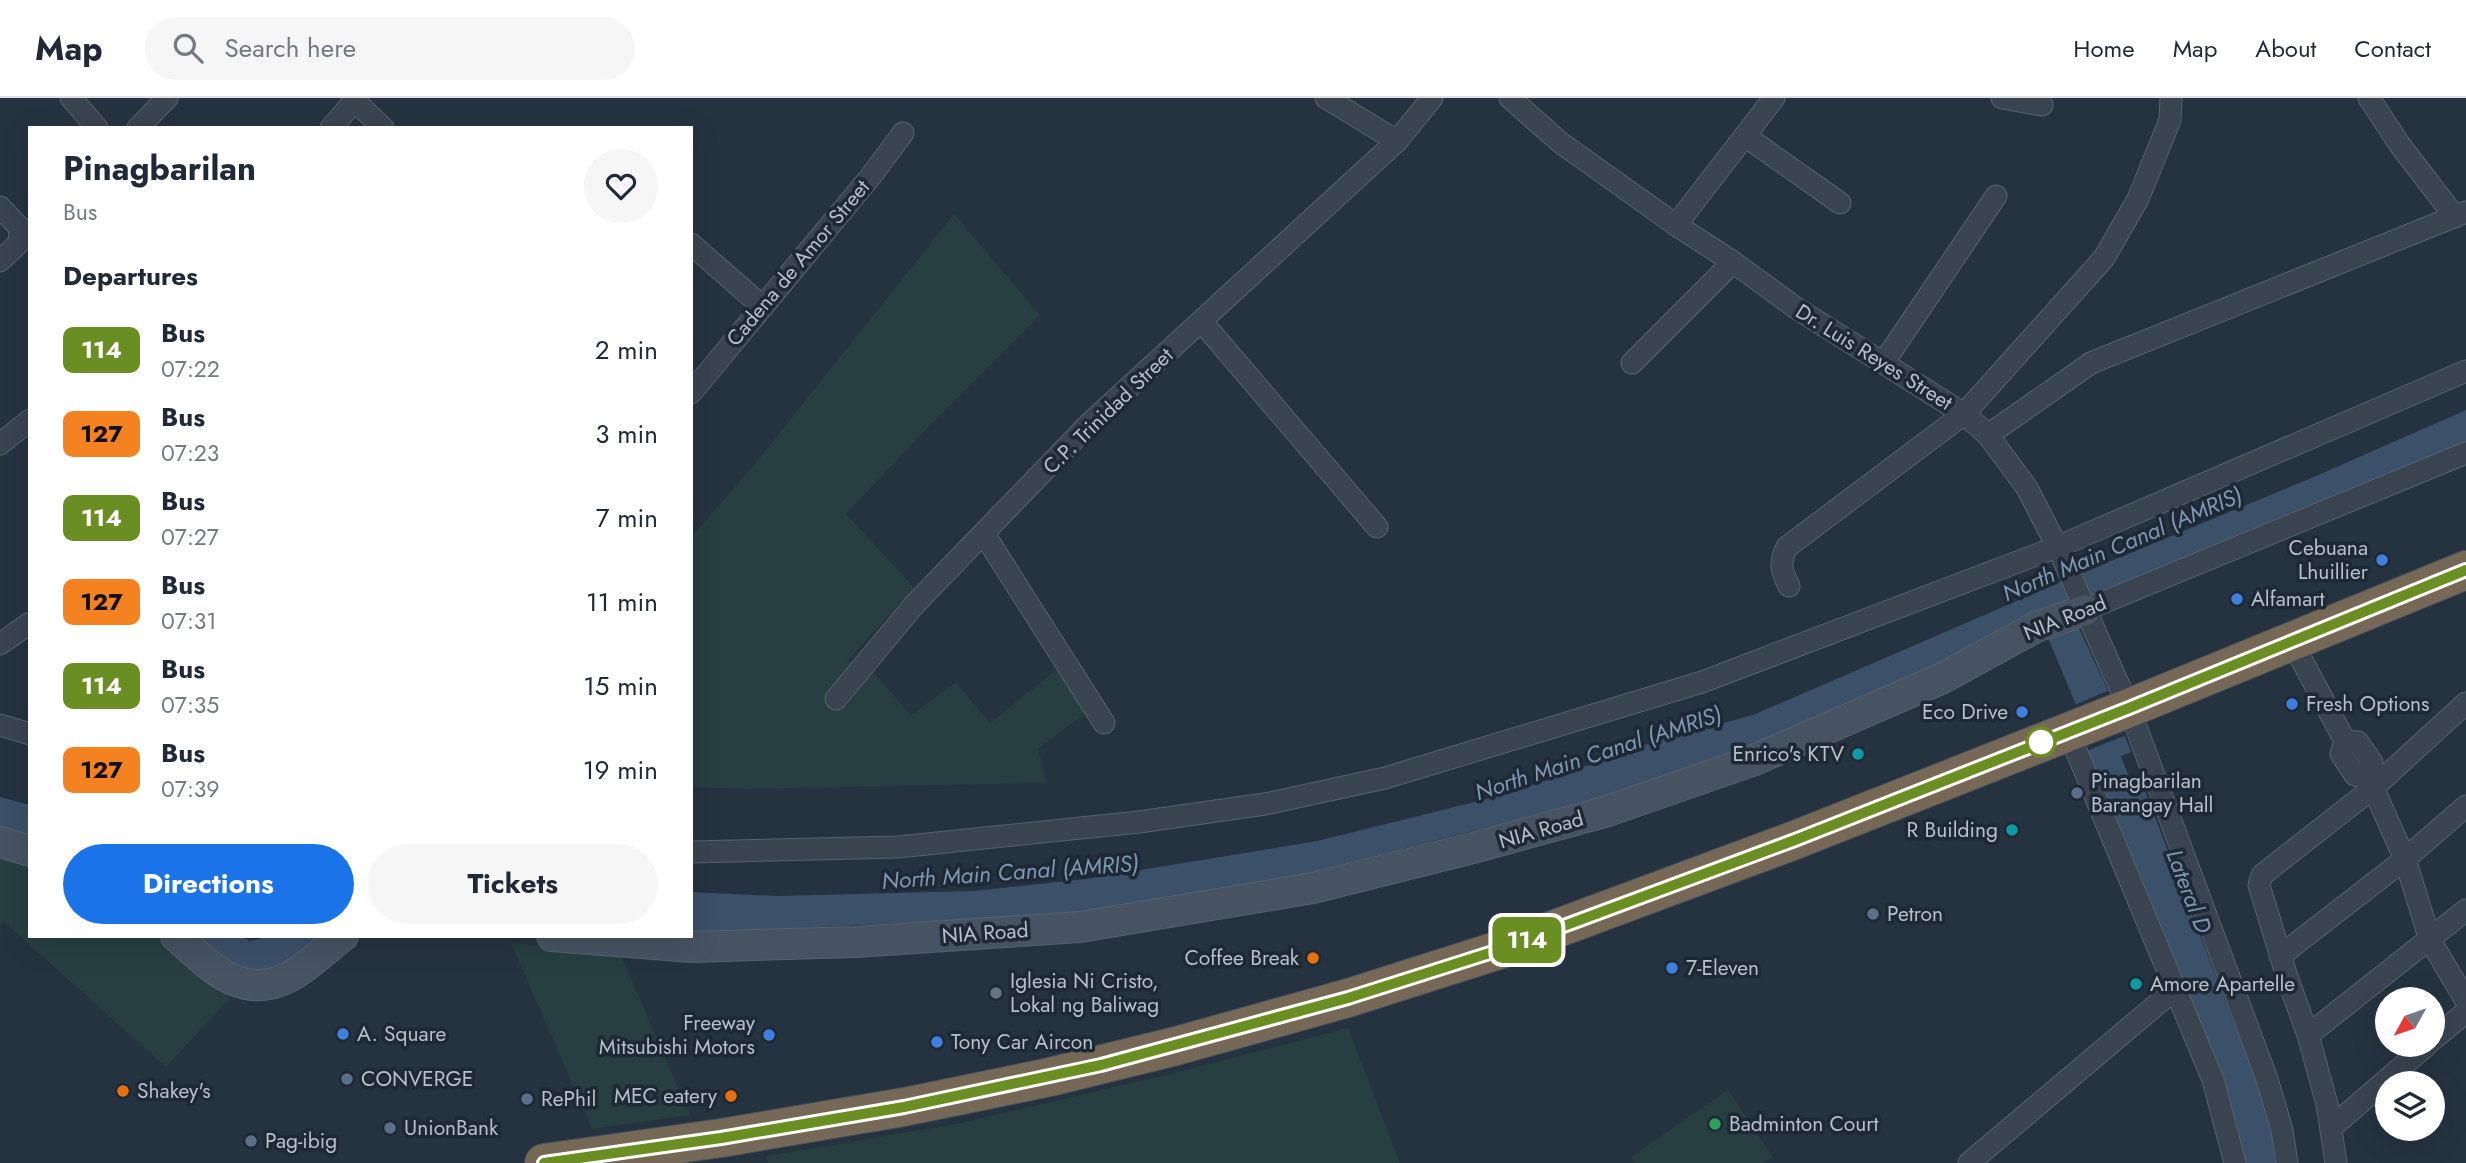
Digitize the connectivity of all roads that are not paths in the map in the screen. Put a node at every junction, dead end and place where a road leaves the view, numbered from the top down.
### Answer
1 (71, 98) edge
2 (167, 98) edge
3 (1326, 98) edge
4 (1432, 98) edge
5 (1510, 98) edge
6 (1774, 98) edge
7 (2001, 98) edge
8 (2171, 98) edge
9 (2369, 98) edge
10 (356, 99) edge
11 (2042, 105) dead end
12 (95, 126) edge
13 (140, 126) edge
14 (333, 126) edge
15 (381, 126) edge
16 (903, 133) dead end
17 (1745, 136) junction
18 (1397, 141) junction
19 (1996, 196) dead end
20 (1840, 202) dead end
21 (0, 206) edge
22 (2460, 215) edge
23 (1676, 225) junction
24 (693, 246) edge
25 (0, 261) edge
26 (1734, 262) junction
27 (763, 307) junction
28 (1202, 322) junction
29 (1884, 362) junction
30 (1632, 363) dead end
31 (2466, 371) edge
32 (693, 391) edge
33 (1964, 414) junction
34 (28, 422) edge
35 (1988, 435) junction
36 (0, 444) edge
37 (2466, 453) edge
38 (1377, 527) dead end
39 (985, 534) junction
40 (2057, 547) junction
41 (2466, 570) edge
42 (1789, 586) dead end
43 (2080, 599) junction
44 (28, 624) edge
45 (2291, 640) junction
46 (0, 644) edge
47 (836, 699) dead end
48 (2466, 703) edge
49 (2123, 710) junction
50 (1104, 723) dead end
51 (0, 725) edge
52 (2072, 730) junction
53 (28, 733) edge
54 (2370, 783) junction
55 (2466, 806) edge
56 (0, 842) edge
57 (28, 850) edge
58 (693, 852) edge
59 (2405, 859) junction
60 (2466, 910) edge
61 (178, 938) edge
62 (340, 938) edge
63 (608, 938) edge
64 (664, 940) edge
65 (2430, 940) junction
66 (2280, 956) junction
67 (2174, 989) junction
68 (2466, 1001) edge
69 (2466, 1012) edge
70 (2445, 1029) edge
71 (2308, 1035) junction
72 (2413, 1057) edge
73 (2332, 1127) junction
74 (544, 1163) edge
75 (1969, 1163) edge
76 (2235, 1163) edge
77 (2287, 1163) edge
78 (2336, 1163) edge

1 - 12 street
2 - 13 street
3 - 18 street
4 - 18 street, C.P. Trinidad Street
5 - 23 street, Dr. Luis Reyes Street
6 - 17 street
7 - 11 street
8 - 33 street
9 - 22 street
10 - 14 street
10 - 15 street
16 - 27 street, Cadena de Amor Street
17 - 20 street
17 - 23 street
18 - 28 street, C.P. Trinidad Street
19 - 29 street
21 - 25 street
22 - 35 street
23 - 26 street, Dr. Luis Reyes Street
24 - 27 street
26 - 29 street, Dr. Luis Reyes Street
26 - 30 street
27 - 32 street, Cadena de Amor Street
28 - 38 street
28 - 39 street, C.P. Trinidad Street
29 - 33 street, Dr. Luis Reyes Street
31 - 40 street
33 - 35 street, Dr. Luis Reyes Street
33 - 42 street
34 - 36 street
35 - 40 street, Dr. Luis Reyes Street
37 - 43 street, NIA Road
39 - 47 street, C.P. Trinidad Street
39 - 50 street
40 - 43 street, Dr. Luis Reyes Street
40 - 58 street
41 - 45 highway
43 - 49 street, Dr. Luis Reyes Street
43 - 64 street, NIA Road
44 - 46 street
45 - 49 highway
45 - 54 street
48 - 54 street
49 - 52 highway
49 - 77 street
51 - 53 street
52 - 67 street
52 - 74 highway
54 - 59 street
54 - 66 street
55 - 59 street
56 - 57 street
59 - 65 street
59 - 66 street
60 - 65 street
61 - 62 street
63 - 64 street, NIA Road
65 - 68 street
65 - 71 street
66 - 71 street
67 - 75 street
67 - 76 street
69 - 70 street
71 - 73 street
72 - 73 street
73 - 78 street

